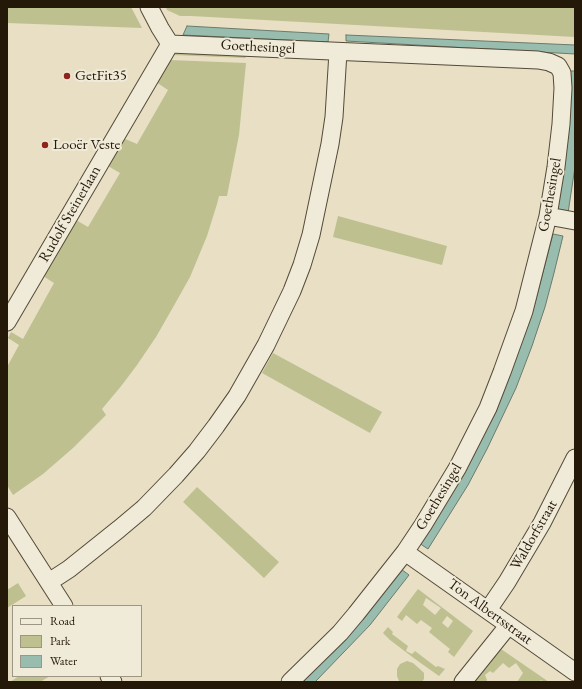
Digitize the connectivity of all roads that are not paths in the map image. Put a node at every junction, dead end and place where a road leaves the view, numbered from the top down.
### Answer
1 (149, 7) edge
2 (170, 44) junction
3 (338, 52) junction
4 (548, 216) junction
5 (575, 220) edge
6 (7, 322) edge
7 (575, 458) edge
8 (7, 517) edge
9 (405, 552) junction
10 (49, 582) junction
11 (63, 605) edge
12 (488, 610) junction
13 (508, 626) junction
14 (575, 672) edge
15 (290, 682) edge
16 (463, 682) edge

1 - 2 street
2 - 3 street, Goethesingel
2 - 6 street, Rudolf Steinerlaan
3 - 4 street, Goethesingel
3 - 10 street
4 - 5 street
4 - 9 street, Goethesingel
7 - 12 street, Waldorfstraat
8 - 10 street
9 - 12 street, Ton Albertsstraat
9 - 15 street, Goethesingel
10 - 11 street
12 - 13 street, Ton Albertsstraat
13 - 14 street, Ton Albertsstraat
13 - 16 street

